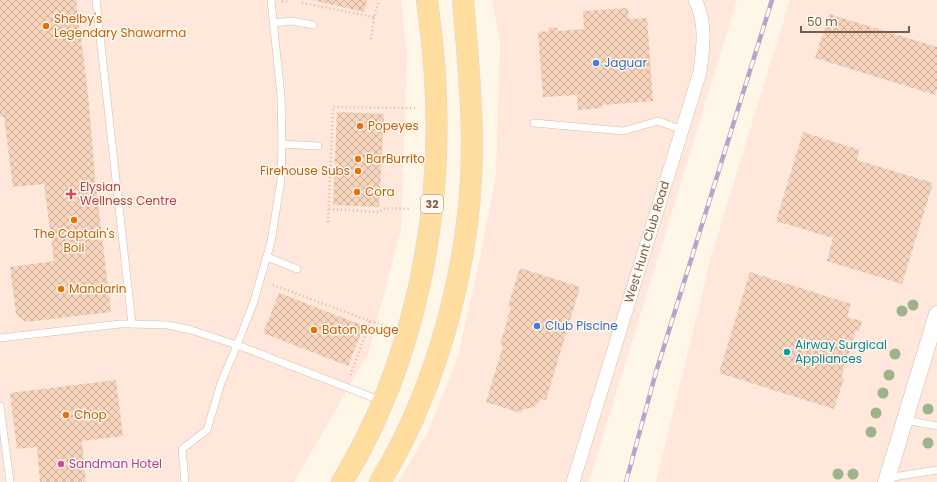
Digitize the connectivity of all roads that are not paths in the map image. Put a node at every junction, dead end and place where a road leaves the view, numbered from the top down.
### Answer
1 (96, 0) edge
2 (271, 0) edge
3 (427, 0) edge
4 (463, 0) edge
5 (695, 0) edge
6 (274, 23) junction
7 (313, 25) dead end
8 (534, 123) dead end
9 (682, 130) junction
10 (282, 144) junction
11 (318, 146) dead end
12 (267, 257) junction
13 (297, 269) dead end
14 (937, 314) edge
15 (132, 324) junction
16 (0, 338) edge
17 (933, 341) edge
18 (237, 345) junction
19 (383, 402) junction
20 (0, 406) edge
21 (905, 420) junction
22 (937, 426) edge
23 (937, 470) edge
24 (937, 473) edge
25 (886, 480) edge
26 (10, 482) edge
27 (186, 482) edge
28 (342, 482) edge
29 (380, 482) edge
30 (573, 482) edge

1 - 15 lane
2 - 6 lane
3 - 19 main road, 32
4 - 29 main road
5 - 9 street, West Hunt Club Road
6 - 7 lane
6 - 10 lane
8 - 9 lane
9 - 30 street, West Hunt Club Road
10 - 11 lane
10 - 12 lane
12 - 13 lane
12 - 18 lane
14 - 17 street
15 - 16 lane
15 - 18 lane
17 - 21 street
18 - 19 lane
18 - 27 lane
19 - 28 main road, 32
20 - 26 lane
21 - 22 lane
21 - 25 street
23 - 24 lane
23 - 25 lane

